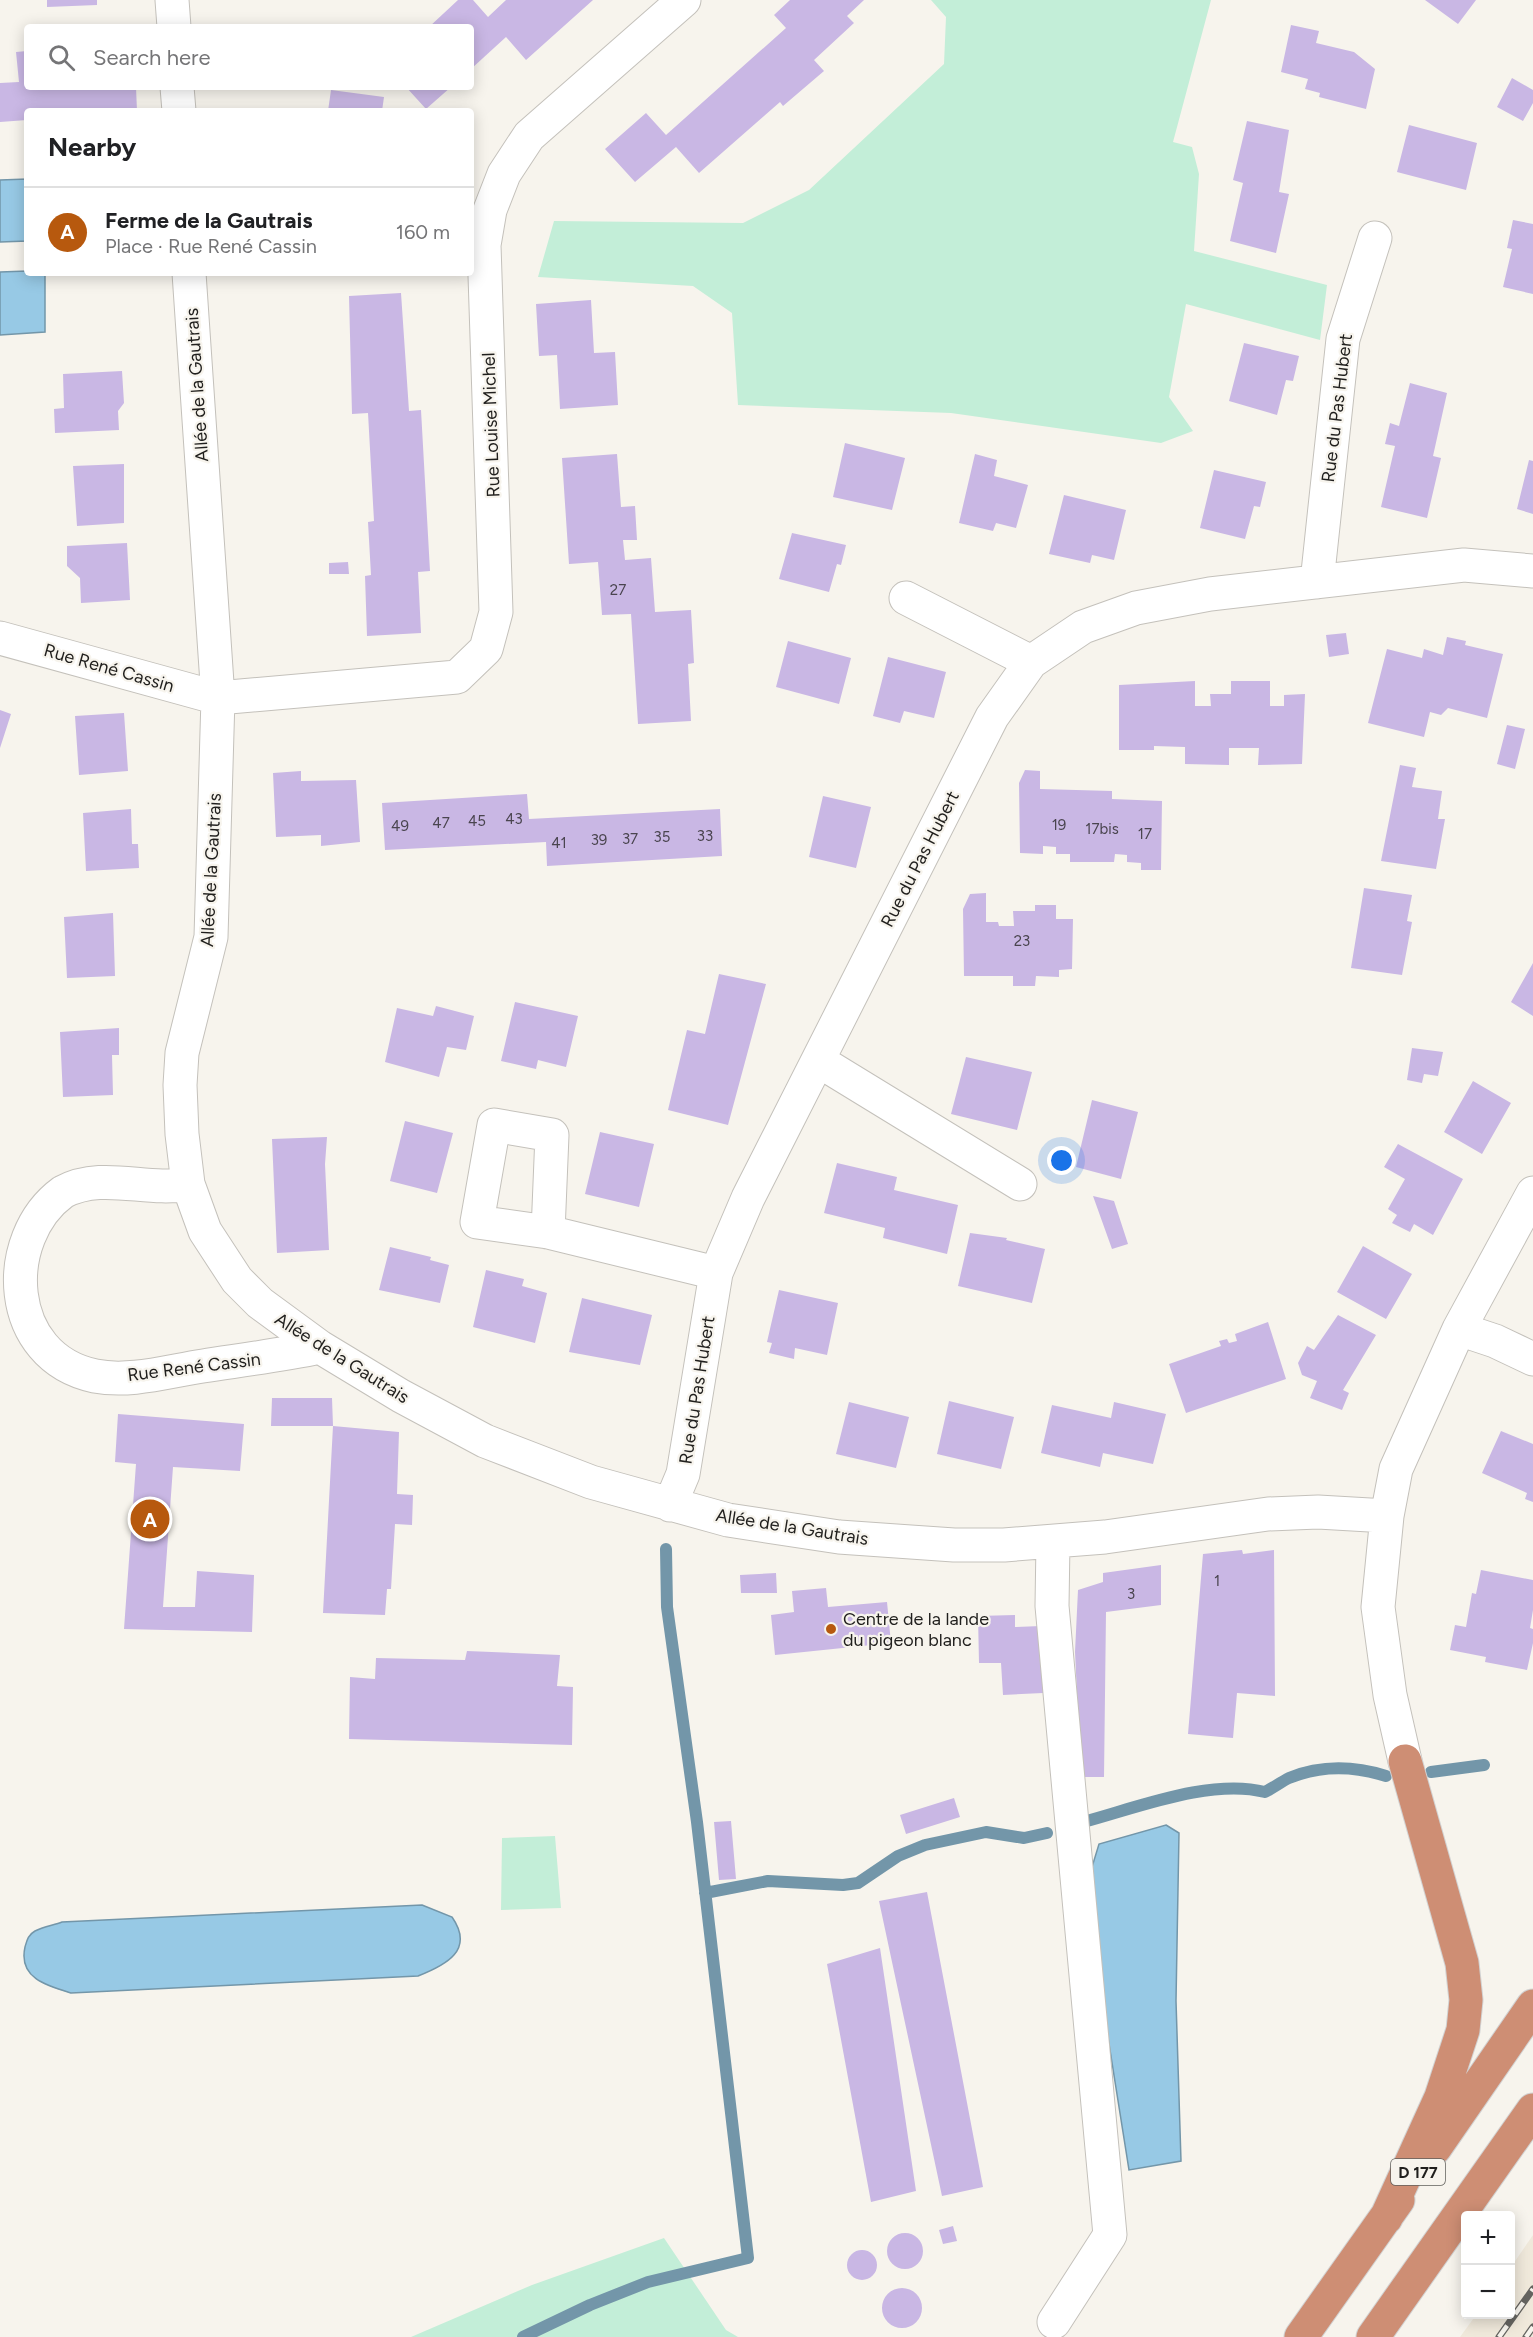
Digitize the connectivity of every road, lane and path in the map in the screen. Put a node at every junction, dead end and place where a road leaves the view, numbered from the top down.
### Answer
1 (172, 0) edge
2 (684, 0) edge
3 (174, 24) edge
4 (177, 90) edge
5 (179, 108) edge
6 (1375, 238) dead end
7 (189, 276) edge
8 (1533, 571) edge
9 (1317, 582) junction
10 (906, 598) dead end
11 (0, 638) edge
12 (1031, 662) junction
13 (218, 698) junction
14 (819, 1061) junction
15 (188, 1184) junction
16 (1020, 1184) dead end
17 (1533, 1193) edge
18 (548, 1232) dead end
19 (5, 1243) edge
20 (716, 1273) junction
21 (1459, 1329) junction
22 (320, 1347) junction
23 (1533, 1359) edge
24 (670, 1505) junction
25 (1387, 1516) junction
26 (1053, 1542) junction
27 (1405, 1761) joint
28 (1533, 2006) edge
29 (1533, 2110) edge
30 (1386, 2218) junction
31 (1054, 2322) dead end
32 (1301, 2337) edge
33 (1373, 2337) edge

1 - 3 street
2 - 13 street, Rue Louise Michel
4 - 5 street
6 - 9 street, Rue du Pas Hubert
7 - 13 street, Allée de la Gautrais
8 - 9 street, Rue du Pas Hubert
9 - 12 street, Rue du Pas Hubert
10 - 12 street
11 - 13 street, Rue René Cassin
12 - 14 street, Rue du Pas Hubert
13 - 15 street, Allée de la Gautrais
14 - 16 street
14 - 20 street, Rue du Pas Hubert
15 - 19 street, Rue René Cassin
15 - 22 street, Allée de la Gautrais
17 - 21 street
18 - 20 street
19 - 22 street, Rue René Cassin
20 - 24 street, Rue du Pas Hubert
21 - 23 street
21 - 25 street
22 - 24 street, Allée de la Gautrais
24 - 26 street, Allée de la Gautrais
25 - 26 street, Allée de la Gautrais
25 - 27 street
26 - 31 street
27 - 30 highway
28 - 30 highway, D 177
29 - 33 highway
30 - 32 highway, D 177

